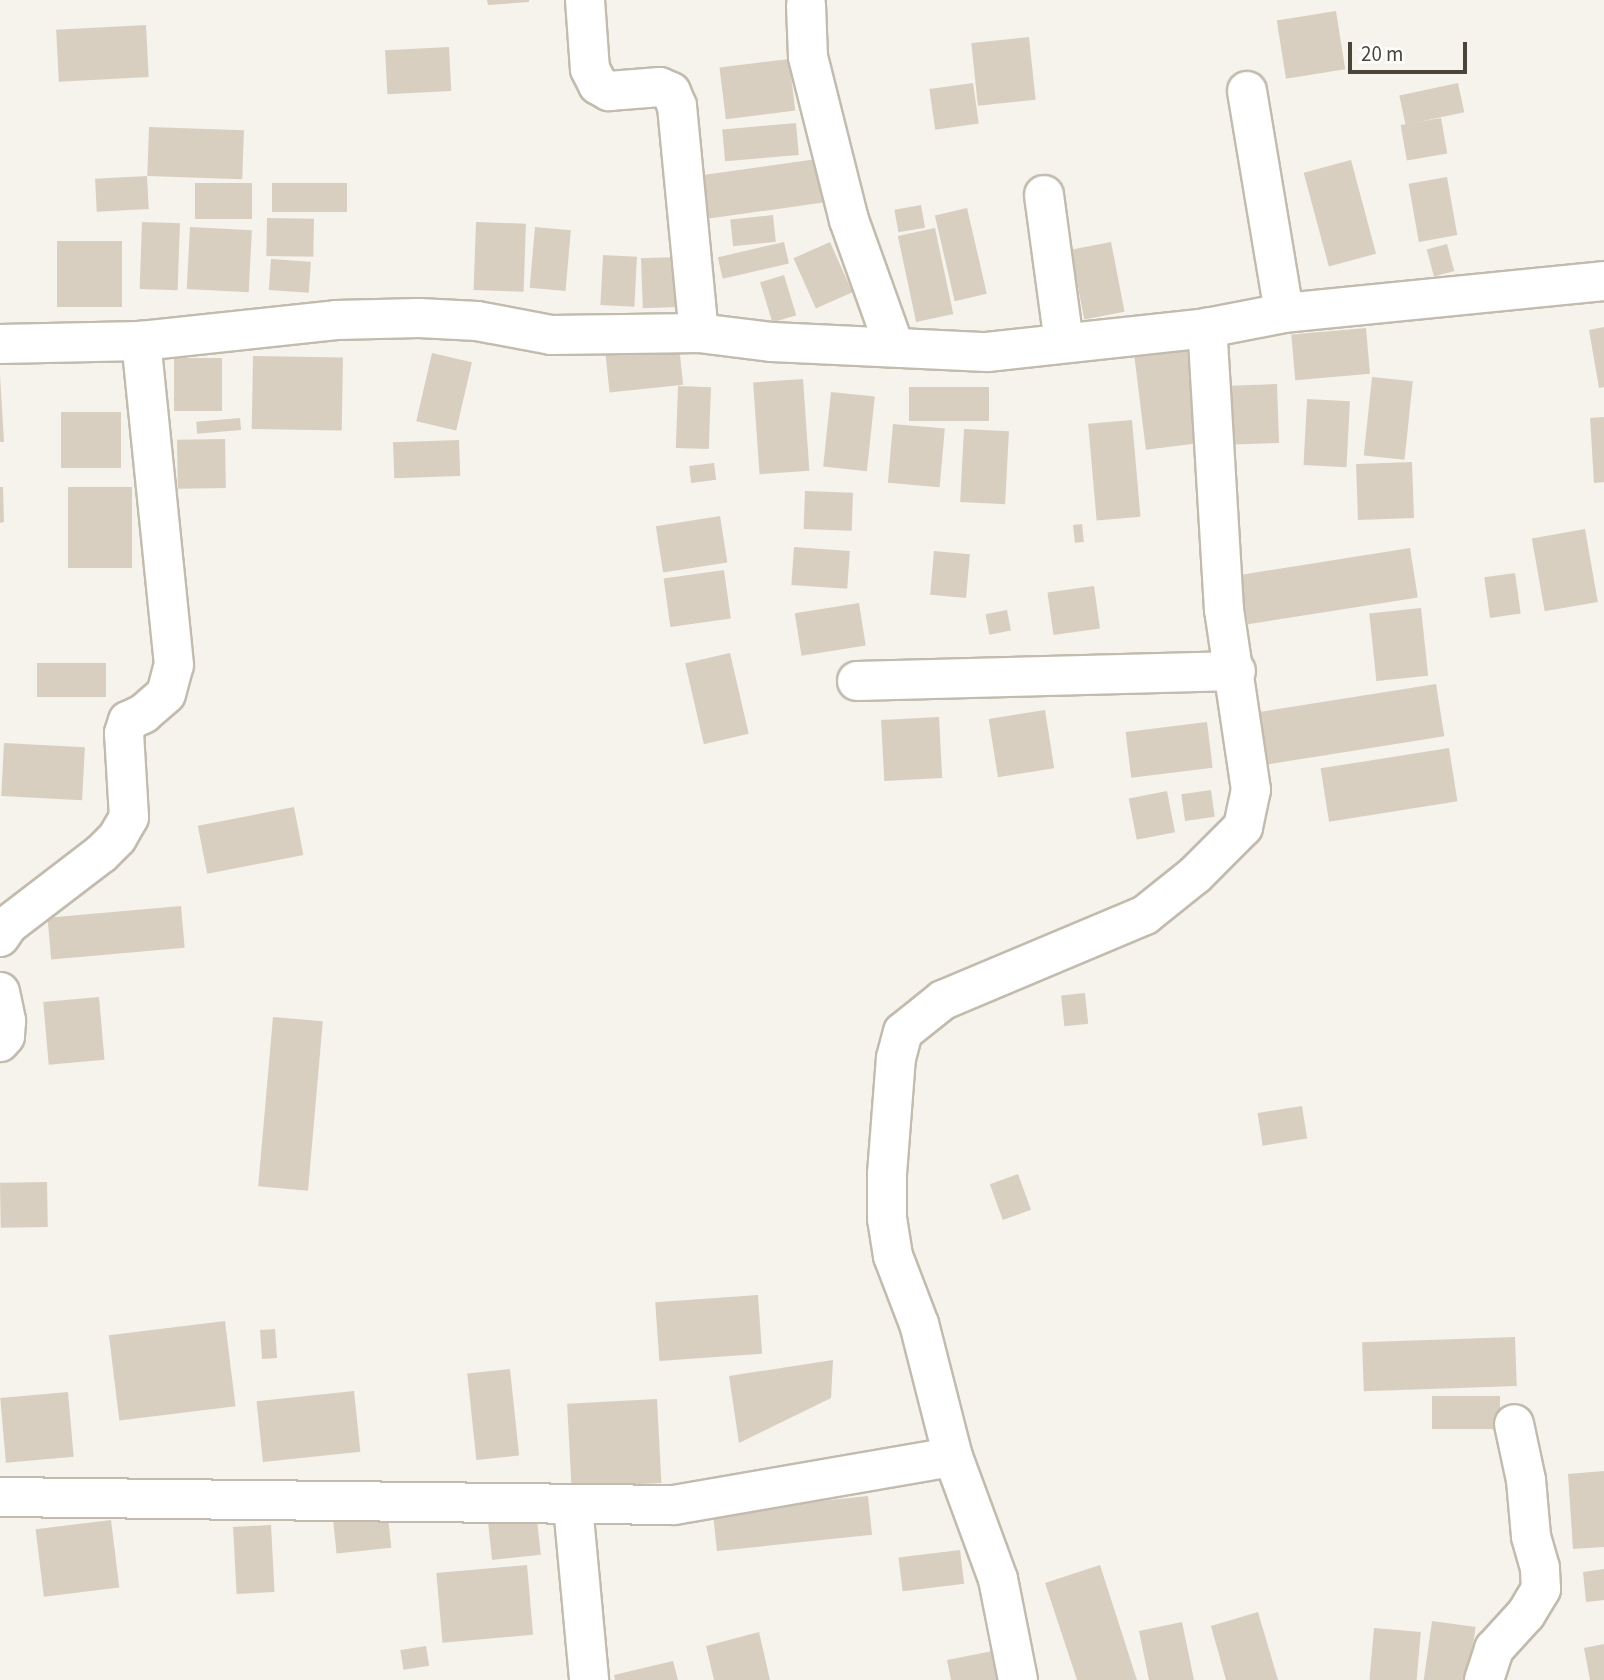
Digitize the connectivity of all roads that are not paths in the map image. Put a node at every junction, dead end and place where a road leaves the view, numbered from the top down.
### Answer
1 (585, 0) edge
2 (806, 5) dead end
3 (1247, 91) dead end
4 (1044, 195) dead end
5 (1604, 281) edge
6 (1284, 313) junction
7 (1207, 328) junction
8 (699, 333) junction
9 (141, 341) junction
10 (1064, 342) junction
11 (0, 344) edge
12 (894, 346) junction
13 (1236, 671) junction
14 (857, 681) dead end
15 (0, 937) edge
16 (0, 992) edge
17 (0, 1042) edge
18 (1514, 1424) dead end
19 (953, 1457) junction
20 (0, 1497) edge
21 (573, 1506) junction
22 (589, 1680) edge
23 (1018, 1680) edge
24 (1484, 1680) edge

1 - 8 street
2 - 12 street
3 - 6 street
4 - 10 street
5 - 6 street
6 - 7 street
7 - 10 street
7 - 13 street
8 - 9 street
8 - 12 street
9 - 11 street
9 - 15 street
10 - 12 street
13 - 14 street
13 - 19 street
16 - 17 street
18 - 24 street
19 - 21 street
19 - 23 street
20 - 21 street
21 - 22 street

